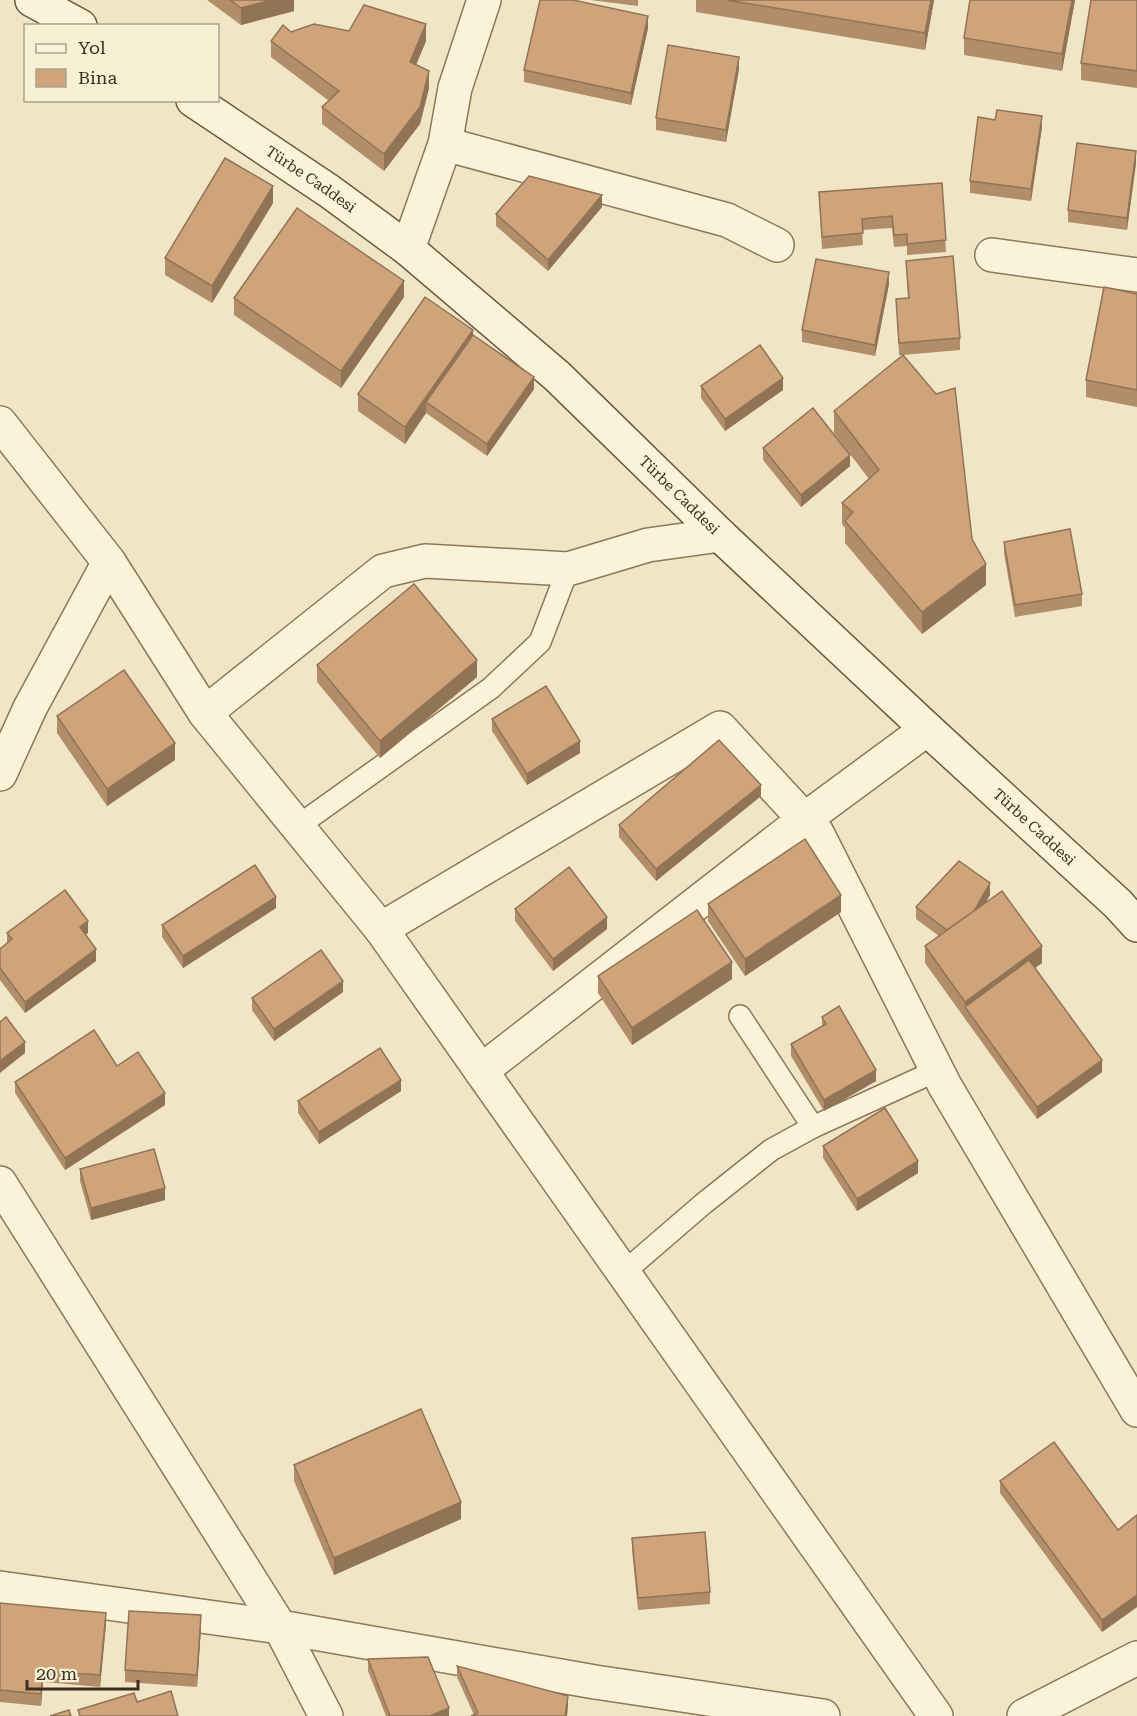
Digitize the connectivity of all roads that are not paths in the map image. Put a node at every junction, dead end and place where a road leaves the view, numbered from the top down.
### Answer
1 (32, 0) edge
2 (484, 0) edge
3 (76, 24) edge
4 (196, 102) edge
5 (445, 144) junction
6 (777, 245) dead end
7 (408, 249) junction
8 (992, 255) dead end
9 (1137, 275) edge
10 (0, 423) edge
11 (720, 535) junction
12 (109, 562) junction
13 (568, 570) junction
14 (205, 713) junction
15 (927, 729) junction
16 (0, 774) edge
17 (805, 819) junction
18 (298, 826) junction
19 (1137, 926) edge
20 (381, 929) junction
21 (740, 1016) dead end
22 (938, 1070) junction
23 (481, 1071) junction
24 (813, 1126) junction
25 (0, 1184) edge
26 (623, 1273) junction
27 (1137, 1410) edge
28 (0, 1588) edge
29 (280, 1627) junction
30 (1137, 1658) edge
31 (326, 1716) edge
32 (823, 1716) edge
33 (936, 1716) edge
34 (1024, 1716) edge

1 - 3 street
2 - 5 street
4 - 7 street, Türbe Caddesi
5 - 6 street
5 - 7 street
7 - 11 street, Türbe Caddesi
8 - 9 street
10 - 12 street
11 - 13 street
11 - 15 street, Türbe Caddesi
12 - 14 street
12 - 16 street
13 - 14 street
13 - 18 lane
14 - 18 street
15 - 17 street
15 - 19 street, Türbe Caddesi
17 - 20 street
17 - 22 street
17 - 23 street
18 - 20 street
20 - 23 street
21 - 24 lane
22 - 24 lane
22 - 27 street
23 - 26 street
24 - 26 lane
25 - 29 street
26 - 33 street
28 - 29 street
29 - 31 street
29 - 32 street
30 - 34 street

